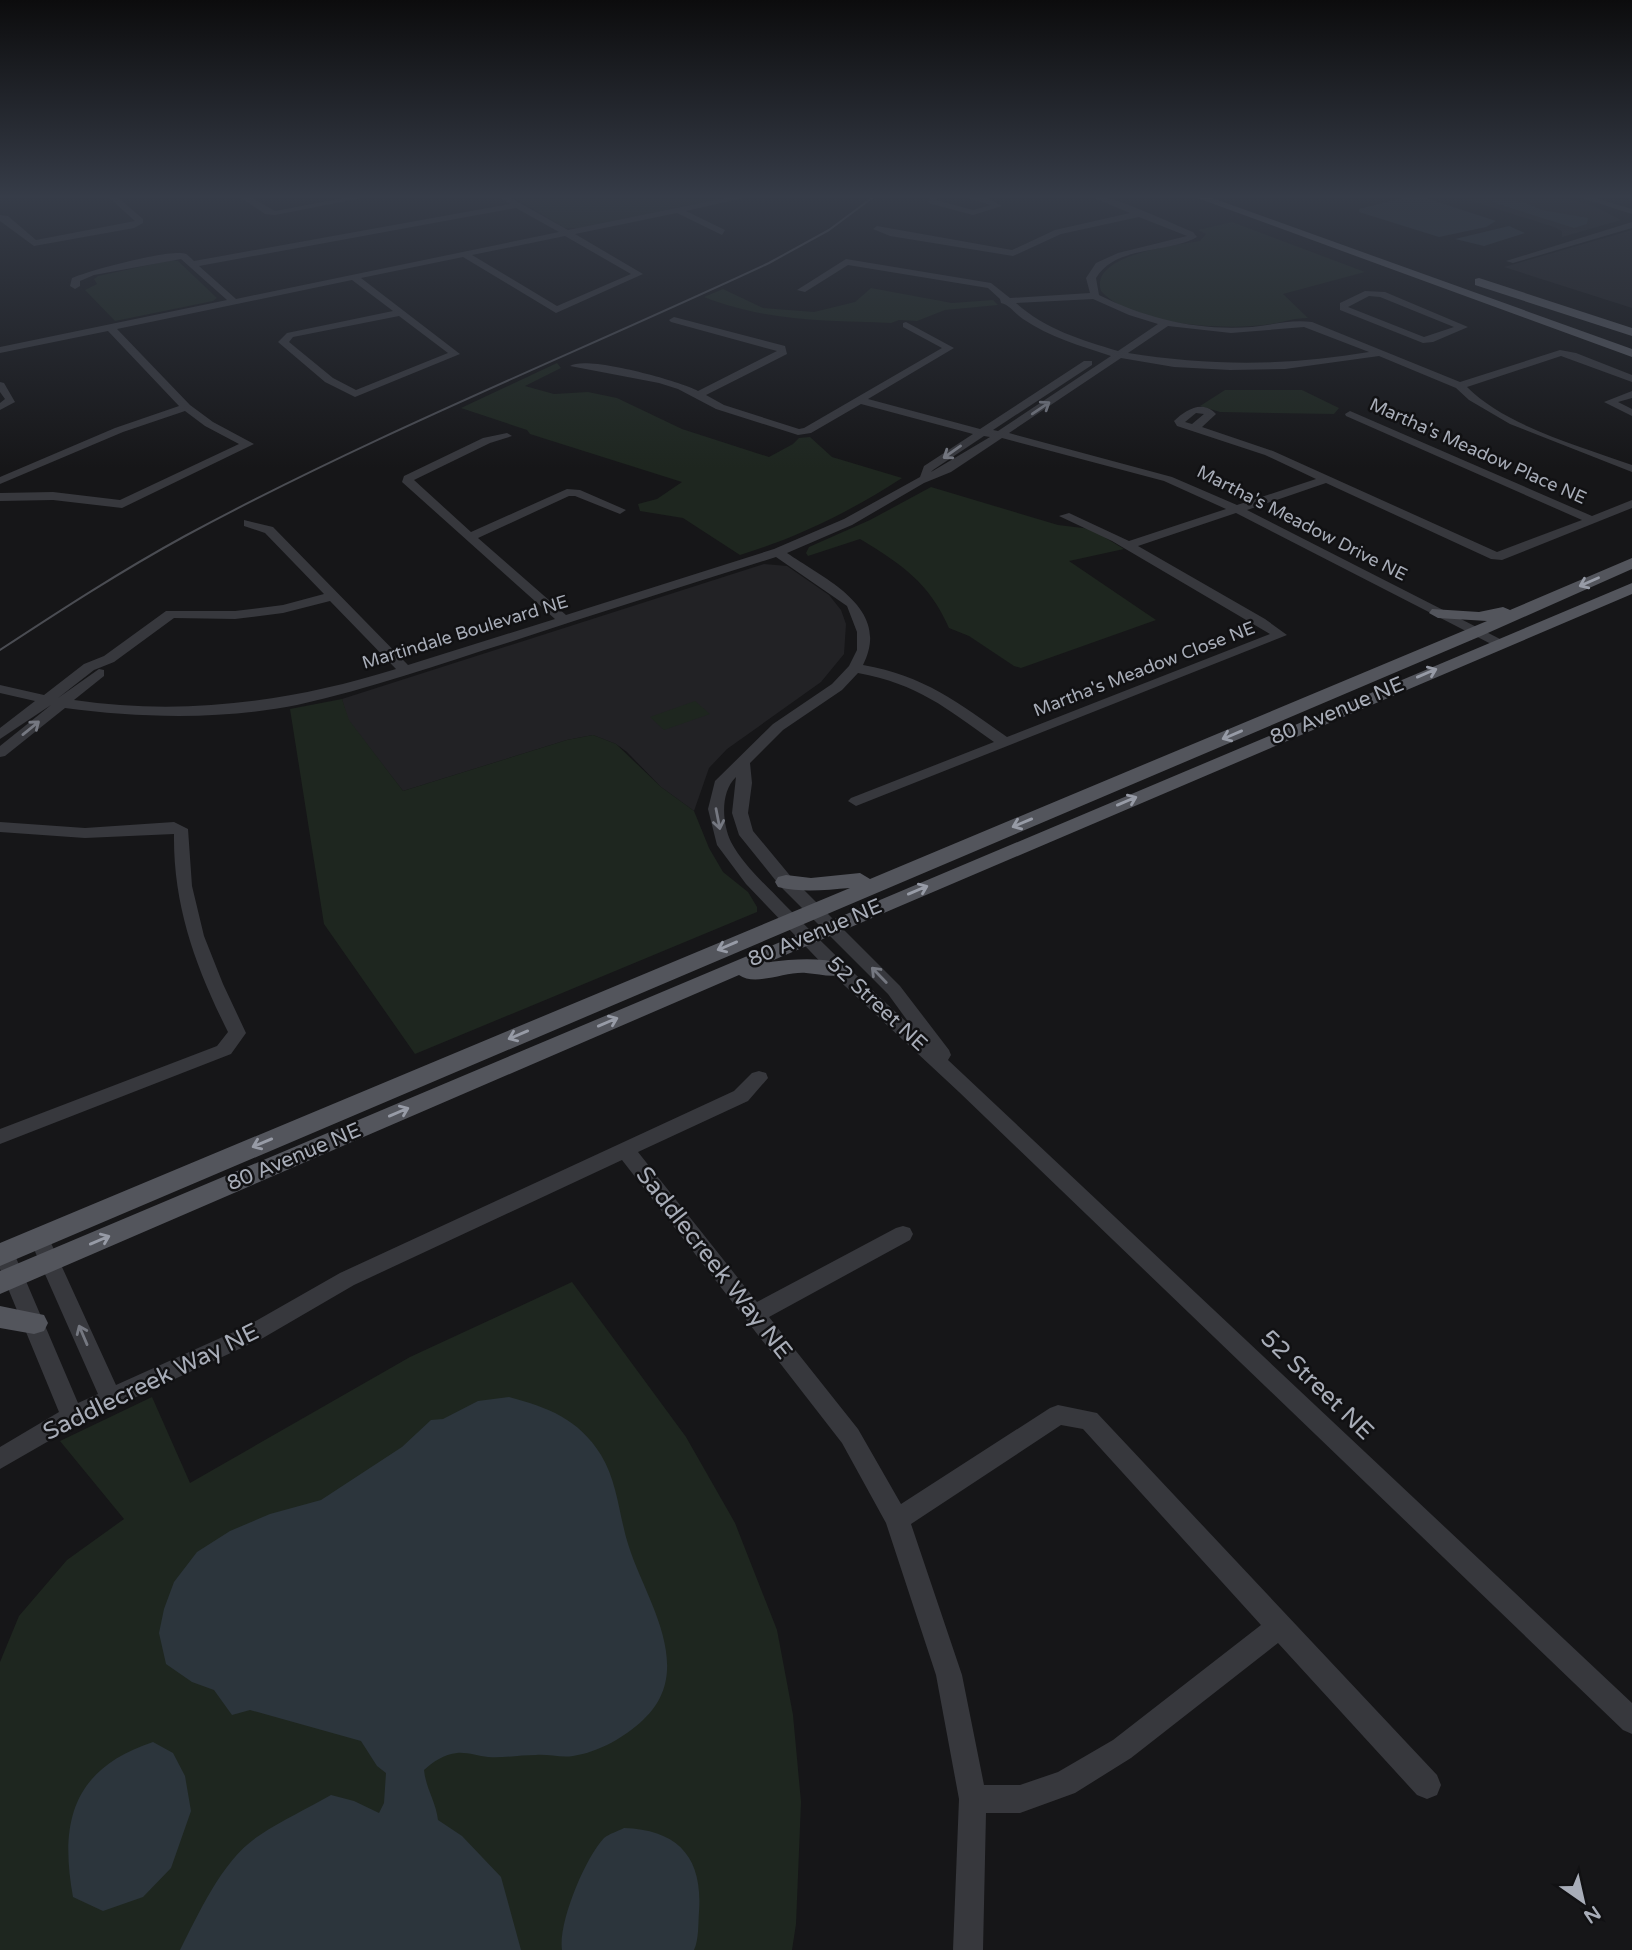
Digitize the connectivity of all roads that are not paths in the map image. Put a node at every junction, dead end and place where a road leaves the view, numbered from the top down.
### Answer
1 (217, 286) edge
2 (307, 286) edge
3 (366, 286) edge
4 (516, 286) edge
5 (611, 286) edge
6 (808, 286) edge
7 (991, 286) edge
8 (1093, 286) edge
9 (1447, 286) edge
10 (1493, 286) edge
11 (802, 290) dead end
12 (1095, 296) junction
13 (233, 300) junction
14 (1004, 301) junction
15 (400, 313) junction
16 (674, 320) dead end
17 (1153, 321) junction
18 (1165, 324) junction
19 (1382, 324) junction
20 (109, 326) junction
21 (906, 326) dead end
22 (1632, 331) edge
23 (1340, 337) junction
24 (0, 350) edge
25 (1105, 352) junction
26 (1630, 352) edge
27 (1381, 353) junction
28 (1119, 355) junction
29 (575, 366) dead end
30 (1632, 379) edge
31 (0, 385) edge
32 (1460, 386) junction
33 (1632, 394) edge
34 (699, 395) junction
35 (866, 398) junction
36 (186, 407) junction
37 (0, 408) edge
38 (1632, 413) edge
39 (1350, 414) dead end
40 (1194, 428) dead end
41 (984, 429) junction
42 (1002, 435) junction
43 (507, 436) dead end
44 (1632, 469) edge
45 (1327, 479) junction
46 (0, 481) edge
47 (920, 481) junction
48 (0, 497) edge
49 (1632, 503) edge
50 (620, 510) dead end
51 (1239, 510) junction
52 (1065, 516) dead end
53 (1592, 520) junction
54 (248, 523) dead end
55 (472, 537) junction
56 (1129, 545) junction
57 (778, 552) junction
58 (1632, 563) edge
59 (1632, 588) edge
60 (332, 596) junction
61 (1546, 601) junction
62 (1438, 613) junction
63 (565, 621) junction
64 (1475, 632) junction
65 (1497, 643) junction
66 (109, 659) junction
67 (855, 668) junction
68 (406, 671) junction
69 (0, 689) edge
70 (44, 699) junction
71 (62, 703) junction
72 (0, 735) edge
73 (1006, 743) junction
74 (0, 753) edge
75 (742, 760) junction
76 (856, 801) dead end
77 (0, 827) edge
78 (914, 868) junction
79 (786, 882) junction
80 (814, 909) junction
81 (790, 919) junction
82 (832, 926) junction
83 (807, 937) junction
84 (837, 969) junction
85 (702, 982) junction
86 (759, 1078) dead end
87 (966, 1087) junction
88 (0, 1137) edge
89 (625, 1150) junction
90 (903, 1234) dead end
91 (45, 1250) junction
92 (5, 1267) edge
93 (755, 1314) junction
94 (0, 1317) edge
95 (34, 1323) junction
96 (111, 1398) junction
97 (72, 1416) junction
98 (0, 1458) edge
99 (897, 1520) junction
100 (1279, 1626) junction
101 (1632, 1721) edge
102 (1427, 1785) dead end
103 (973, 1799) junction
104 (968, 1950) edge

1 - 13 street
2 - 13 street
3 - 15 street
4 - 5 street
6 - 11 street
7 - 14 street
8 - 12 street
9 - 26 main road
10 - 22 main road
12 - 14 street
12 - 17 street
13 - 20 street
14 - 25 street
15 - 15 street
16 - 34 street
17 - 18 street
17 - 25 street, Martindale Boulevard NE
18 - 23 street
18 - 28 street, Martindale Boulevard NE
19 - 19 street
19 - 23 street
20 - 24 street
20 - 36 street
21 - 35 street
23 - 27 street
25 - 28 street
25 - 41 street, Martindale Boulevard NE
27 - 28 street
27 - 32 street
42 -> 28 street, Martindale Boulevard NE
29 - 34 street
30 - 32 street
31 - 37 street
32 - 44 street
33 - 38 street
34 - 35 street
35 - 41 street, Martha's Meadow Drive NE
36 - 46 street
36 - 48 street
39 - 53 street, Martha's Meadow Place NE
40 - 45 street
41 - 42 street, Martha's Meadow Drive NE
41 -> 47 street, Martindale Boulevard NE
42 - 47 street, Martindale Boulevard NE
42 - 51 street, Martha's Meadow Drive NE
43 - 55 street
45 - 51 street
45 - 53 street
47 - 57 street, Martindale Boulevard NE
49 - 53 street
50 - 55 street
51 - 56 street
51 - 62 street, Martha's Meadow Drive NE
52 - 56 street
54 - 60 street
55 - 63 street
56 - 73 street, Martha's Meadow Close NE
57 - 63 street, Martindale Boulevard NE
57 - 67 street
58 -> 61 main road, 80 Avenue NE
59 - 65 main road, 80 Avenue NE
60 - 66 street
60 - 68 street
61 - 62 main road
61 - 64 main road, 80 Avenue NE
62 - 64 street, Martha's Meadow Drive NE
63 - 68 street, Martindale Boulevard NE
64 - 65 street, Martha's Meadow Drive NE
64 -> 78 main road, 80 Avenue NE
82 -> 65 main road, 80 Avenue NE
66 - 70 street
66 - 71 street
67 - 73 street
67 - 75 street, 52 Street NE
68 - 71 street, Martindale Boulevard NE
69 - 70 street, Martindale Boulevard NE
70 - 71 street, Martindale Boulevard NE
70 - 72 street
74 -> 71 street
73 - 76 street, Martha's Meadow Close NE
75 - 79 street, 52 Street NE
75 -> 81 street, 52 Street NE
77 - 88 street
78 - 79 main road
78 - 80 main road, 80 Avenue NE
79 - 80 street, 52 Street NE
80 - 81 main road, 80 Avenue NE
80 - 82 street, 52 Street NE
81 - 83 street, 52 Street NE
81 -> 91 main road, 80 Avenue NE
82 - 83 main road, 80 Avenue NE
87 -> 82 street, 52 Street NE
83 - 84 street, 52 Street NE
83 - 85 main road, 80 Avenue NE
84 - 85 main road
84 - 87 street, 52 Street NE
91 -> 85 main road, 80 Avenue NE
86 - 89 street
87 - 101 street, 52 Street NE
89 - 93 street, Saddlecreek Way NE
89 - 96 street, Saddlecreek Way NE
90 - 93 street
91 - 92 main road, 80 Avenue NE
96 -> 91 street
92 - 95 street
93 - 99 street, Saddlecreek Way NE
94 - 95 main road
95 - 97 street
96 - 97 street, Saddlecreek Way NE
97 - 98 street, Saddlecreek Way NE
99 - 100 street
99 - 103 street, Saddlecreek Way NE
100 - 102 street
100 - 103 street
103 - 104 street, Saddlecreek Way NE

